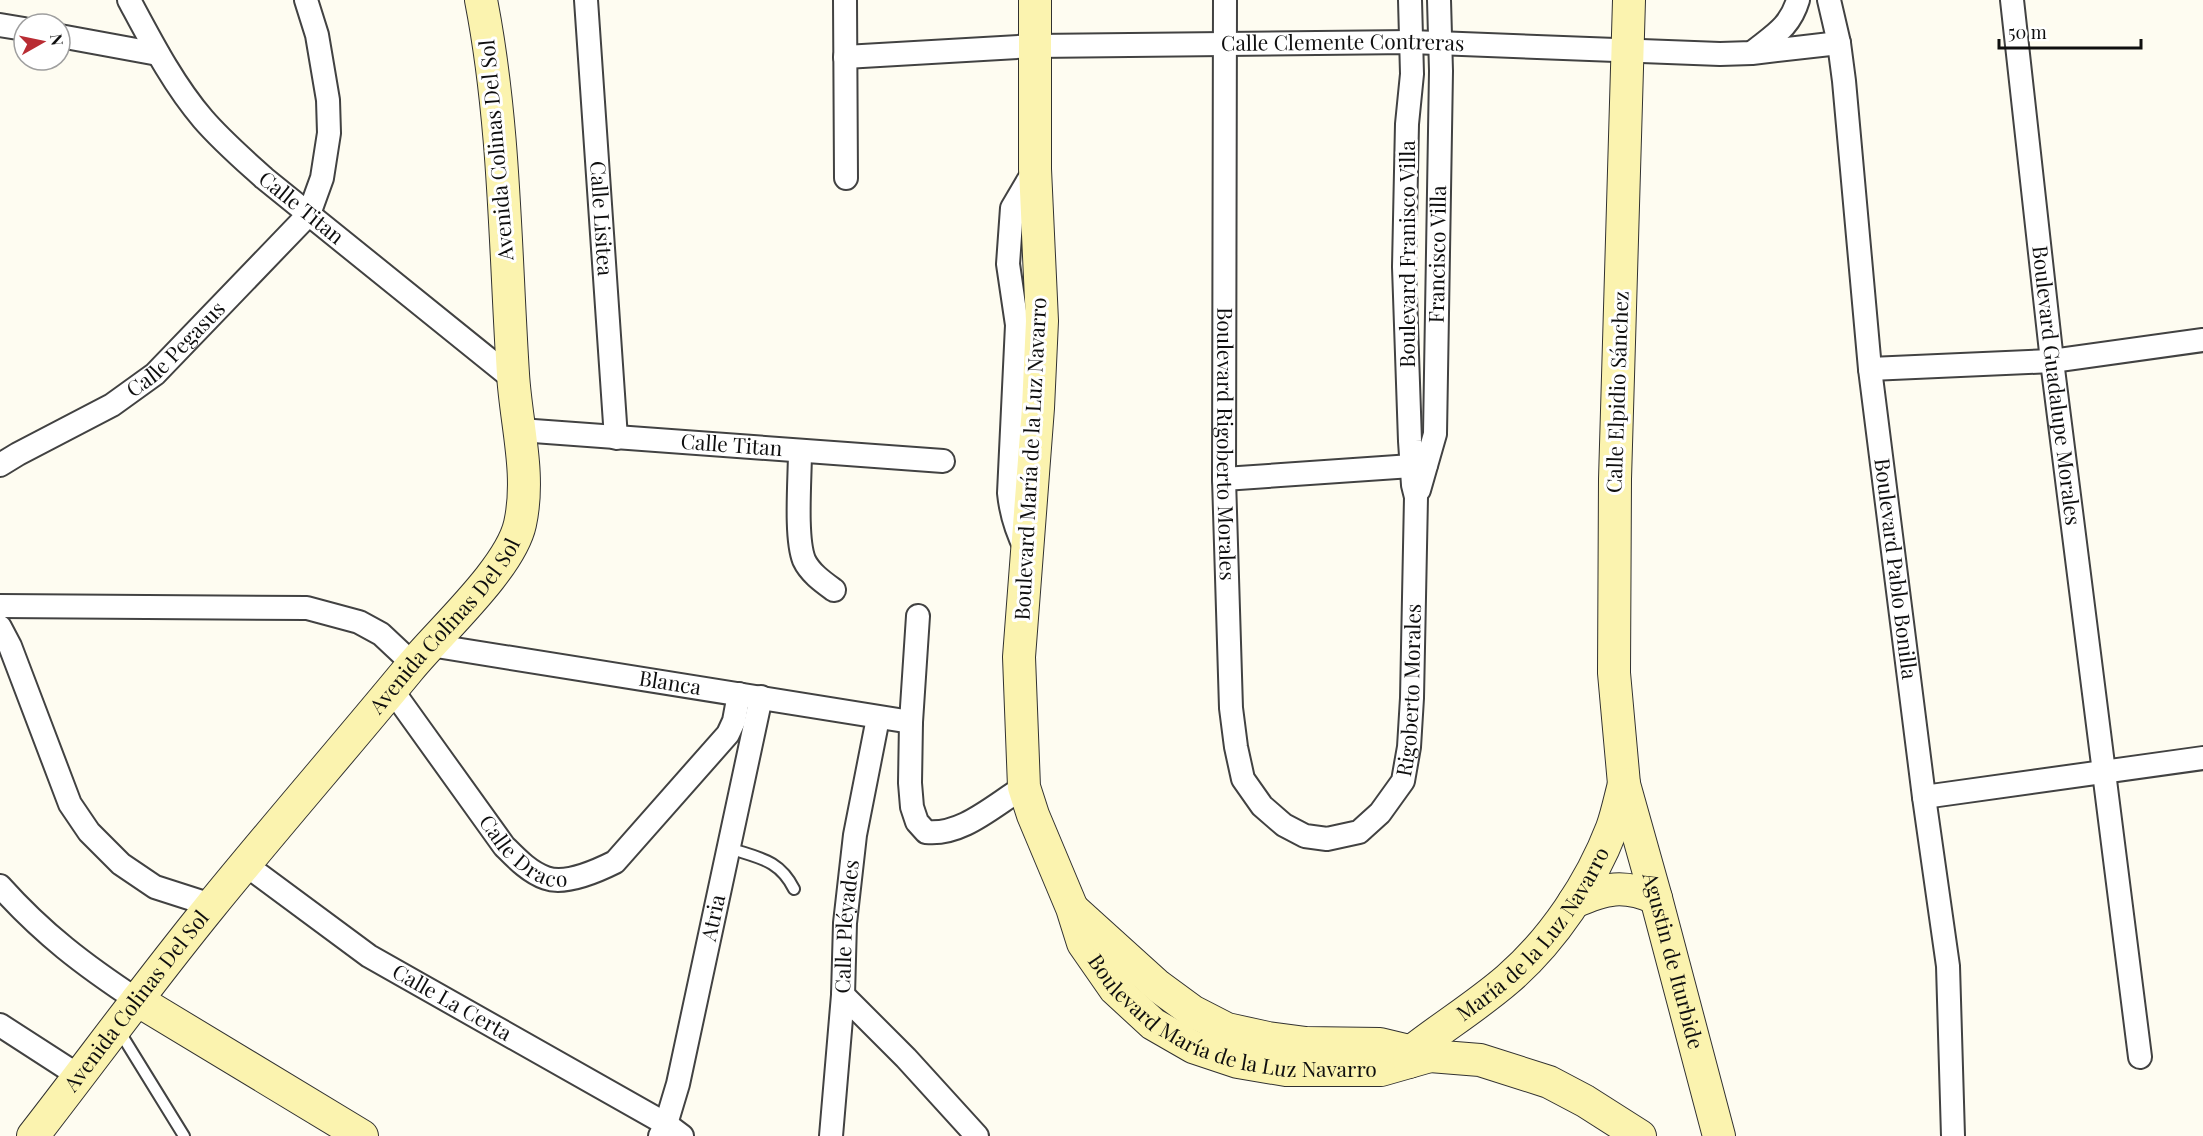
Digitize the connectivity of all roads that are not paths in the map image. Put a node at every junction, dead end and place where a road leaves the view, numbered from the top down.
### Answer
1 (129, 0) edge
2 (306, 0) edge
3 (481, 0) edge
4 (586, 0) edge
5 (845, 0) edge
6 (1035, 0) edge
7 (1225, 0) edge
8 (1410, 0) edge
9 (1439, 0) edge
10 (1629, 0) edge
11 (1798, 0) edge
12 (2012, 0) edge
13 (1828, 1) edge
14 (72, 38) edge
15 (1412, 42) junction
16 (1441, 42) junction
17 (1839, 43) junction
18 (1225, 44) junction
19 (1035, 46) junction
20 (1629, 49) junction
21 (1752, 53) junction
22 (158, 54) junction
23 (845, 57) junction
24 (846, 178) dead end
25 (309, 214) junction
26 (2203, 340) edge
27 (2052, 361) junction
28 (1870, 369) junction
29 (513, 379) junction
30 (520, 430) junction
31 (616, 438) junction
32 (800, 451) junction
33 (6, 457) edge
34 (943, 461) dead end
35 (1419, 465) junction
36 (1224, 479) junction
37 (834, 590) dead end
38 (0, 606) edge
39 (918, 616) dead end
40 (0, 627) edge
41 (422, 654) junction
42 (392, 690) junction
43 (750, 695) junction
44 (878, 718) junction
45 (910, 722) junction
46 (2203, 758) edge
47 (2103, 771) junction
48 (1624, 784) junction
49 (1024, 787) junction
50 (1924, 797) junction
51 (1327, 839) joint
52 (729, 848) junction
53 (246, 865) junction
54 (0, 886) edge
55 (794, 889) dead end
56 (1656, 898) junction
57 (1574, 902) junction
58 (211, 906) junction
59 (843, 994) junction
60 (137, 1000) junction
61 (0, 1025) edge
62 (117, 1028) junction
63 (1417, 1056) junction
64 (2140, 1057) dead end
65 (79, 1076) junction
66 (669, 1132) edge
67 (33, 1136) edge
68 (184, 1136) edge
69 (362, 1136) edge
70 (831, 1136) edge
71 (977, 1136) edge
72 (1640, 1136) edge
73 (1719, 1136) edge
74 (1953, 1136) edge

1 - 22 street, Calle Titan
2 - 25 street
3 - 29 street, Avenida Colinas Del Sol
4 - 31 street, Calle Lisitea
5 - 23 street
6 - 19 street, Boulevard María de la Luz Navarro
7 - 18 street, Boulevard Rigoberto Morales
8 - 15 street, Boulevard Franisco Villa
9 - 16 street, Francisco Villa
10 - 20 street, Calle Elpidio Sánchez
11 - 21 street
12 - 27 street, Boulevard Guadalupe Morales
13 - 17 street, Boulevard Pablo Bonilla
14 - 22 street
15 - 16 street, Calle Clemente Contreras
15 - 18 street, Calle Clemente Contreras
15 - 35 street, Boulevard Franisco Villa
16 - 20 street, Calle Clemente Contreras
16 - 35 street, Francisco Villa
17 - 21 street, Calle Clemente Contreras
17 - 28 street, Boulevard Pablo Bonilla
18 - 19 street, Calle Clemente Contreras
18 - 36 street, Boulevard Rigoberto Morales
19 - 23 street, Calle Clemente Contreras
19 - 49 street, Boulevard María de la Luz Navarro
20 - 21 street, Calle Clemente Contreras
20 - 48 street, Calle Elpidio Sánchez
22 - 25 street, Calle Titan
23 - 24 street
25 - 29 street, Calle Titan
25 - 33 street, Calle Pegasus
26 - 27 street
27 - 28 street
27 - 47 street, Boulevard Guadalupe Morales
28 - 50 street, Boulevard Pablo Bonilla
29 - 30 street, Avenida Colinas Del Sol
30 - 31 street, Calle Titan
30 - 41 street, Avenida Colinas Del Sol
31 - 32 street, Calle Titan
32 - 34 street, Calle Titan
32 - 37 street
35 - 36 street
35 - 51 street, Rigoberto Morales
36 - 51 street, Boulevard Rigoberto Morales
38 - 41 street
39 - 45 street
40 - 58 street
41 - 42 street, Avenida Colinas Del Sol
41 - 43 street, Blanca
42 - 43 street, Calle Draco
42 - 53 street, Avenida Colinas Del Sol
43 - 44 street, Blanca
43 - 52 street, Atria
44 - 45 street, Blanca
44 - 59 street, Calle Pléyades
45 - 49 street
46 - 47 street
47 - 50 street
47 - 64 street, Boulevard Guadalupe Morales
48 - 56 street, Agustin de Iturbide
48 - 57 street, María de la Luz Navarro
49 - 63 street, Boulevard María de la Luz Navarro
50 - 74 street, Boulevard Pablo Bonilla
52 - 55 lane
52 - 66 street, Atria
53 - 58 street, Avenida Colinas Del Sol
53 - 66 street, Calle La Certa
54 - 60 street
56 - 57 street
56 - 73 street, Agustin de Iturbide
57 - 63 street, María de la Luz Navarro
58 - 60 street, Avenida Colinas Del Sol
59 - 70 street, Calle Pléyades
59 - 71 street
60 - 62 street, Avenida Colinas Del Sol
60 - 69 street
61 - 65 street
62 - 65 street, Avenida Colinas Del Sol
62 - 68 lane
63 - 72 street, Boulevard María de la Luz Navarro
65 - 67 street, Avenida Colinas Del Sol

